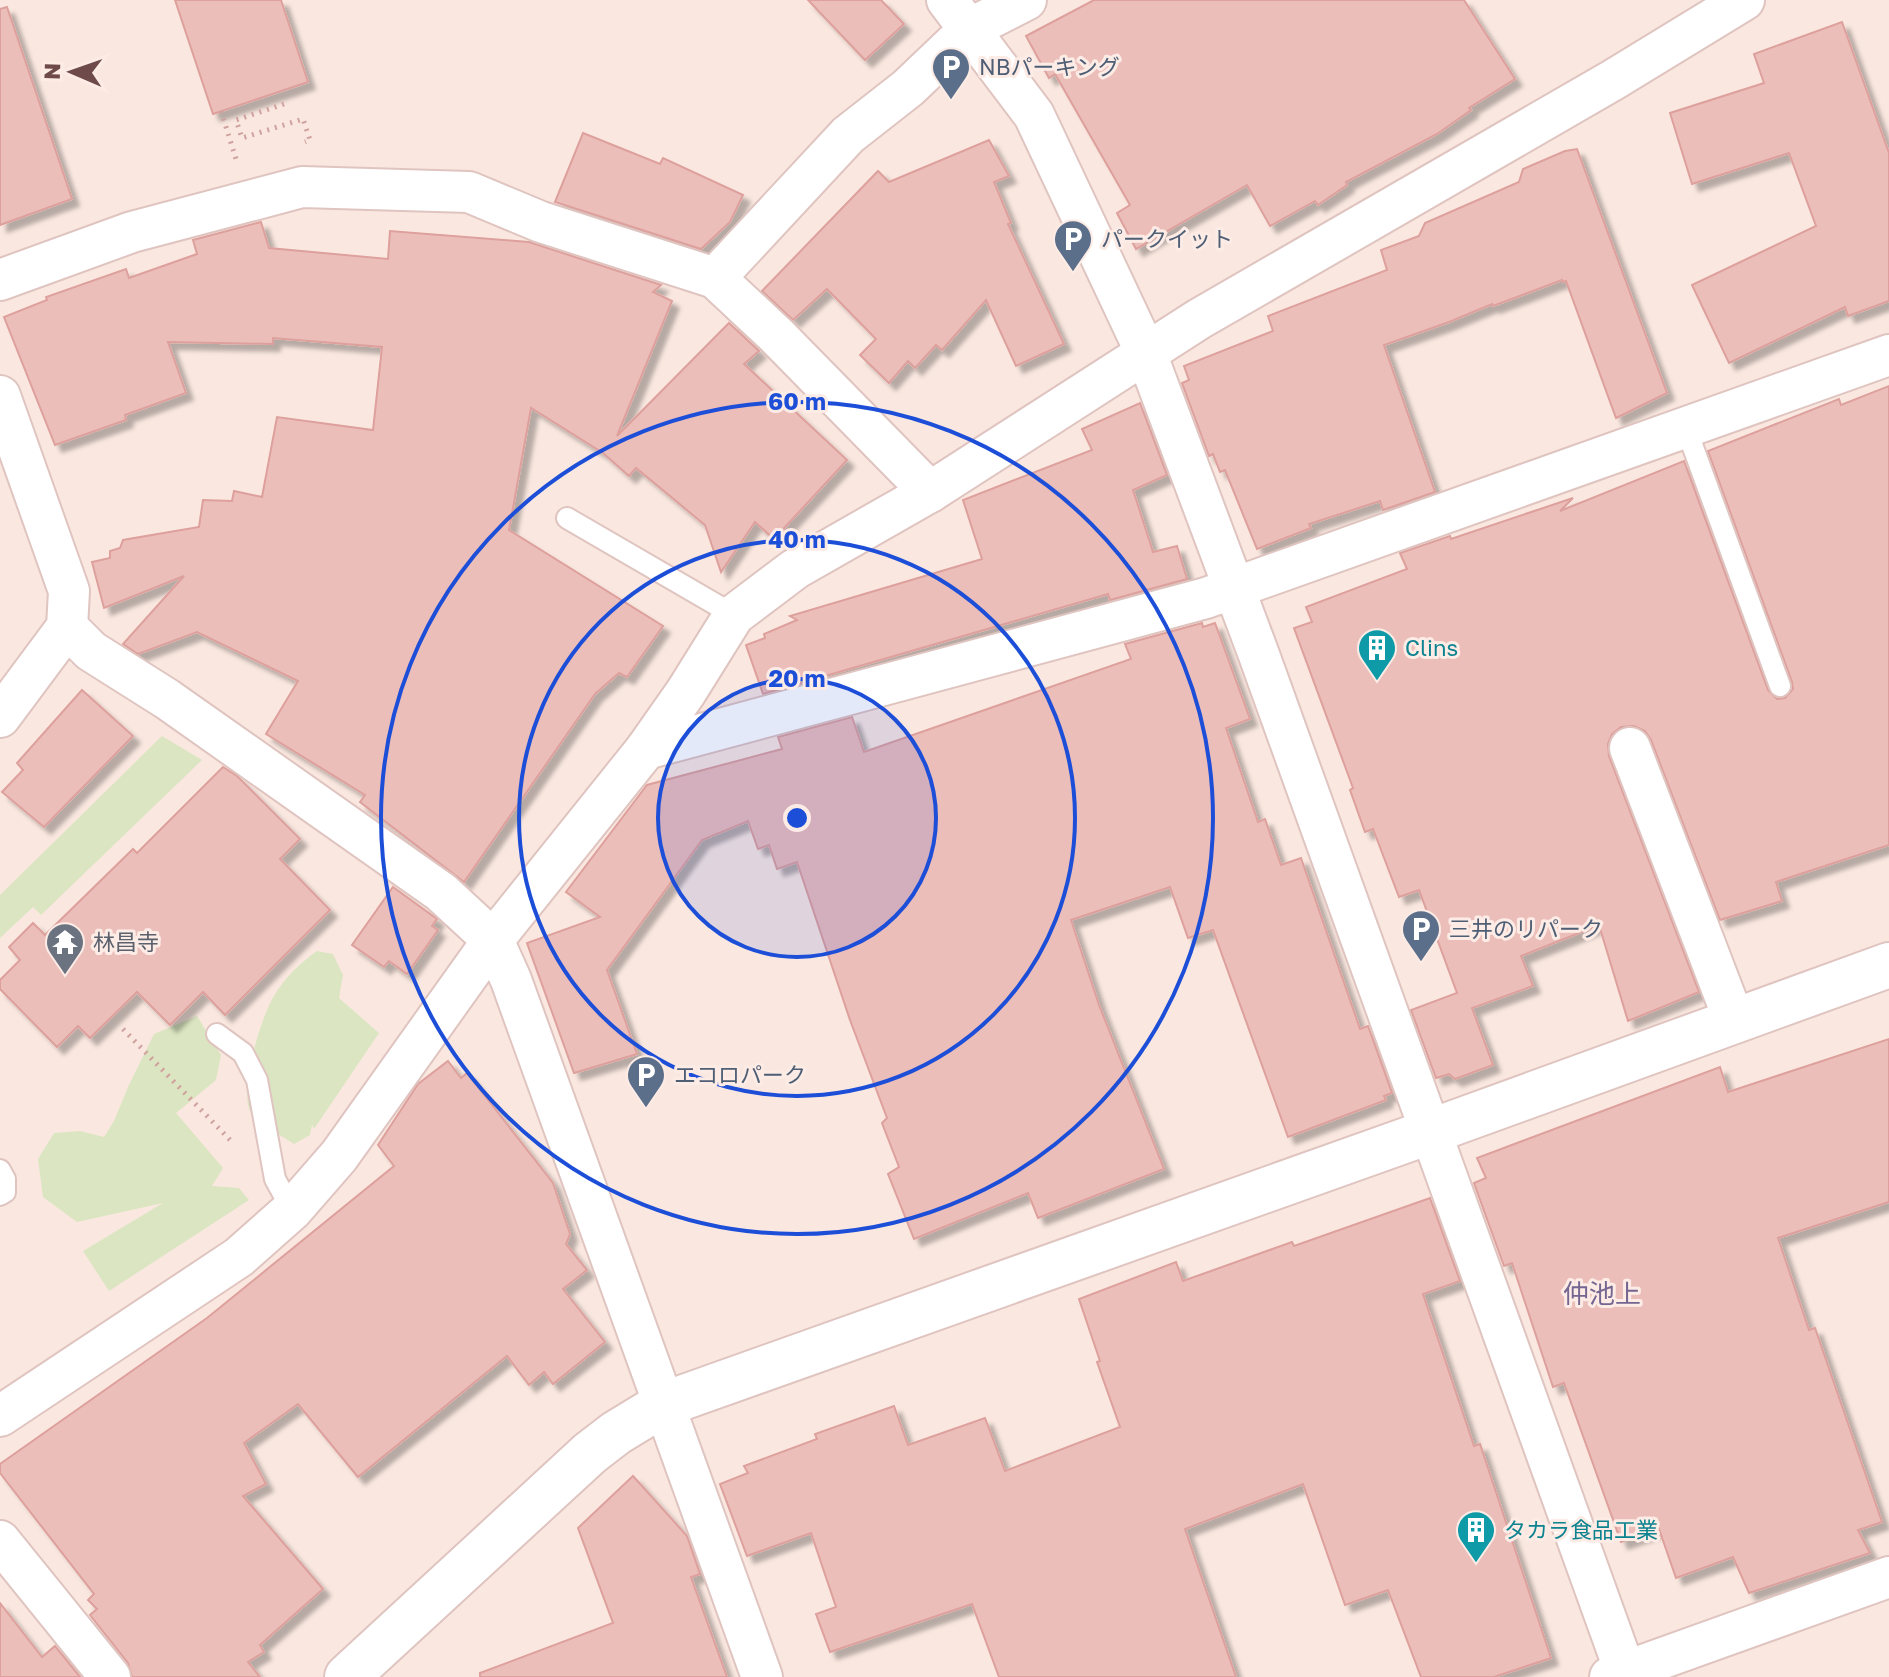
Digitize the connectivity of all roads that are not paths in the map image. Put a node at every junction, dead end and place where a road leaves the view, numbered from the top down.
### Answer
1 (1026, 0) edge
2 (1744, 0) edge
3 (959, 14) edge
4 (715, 278) junction
5 (0, 280) edge
6 (1146, 353) junction
7 (1889, 355) edge
8 (0, 396) edge
9 (1686, 428) junction
10 (930, 492) junction
11 (567, 518) dead end
12 (1234, 588) junction
13 (734, 615) junction
14 (67, 627) junction
15 (1780, 686) dead end
16 (0, 717) edge
17 (1630, 748) dead end
18 (646, 749) junction
19 (493, 940) junction
20 (1889, 965) edge
21 (1734, 1020) junction
22 (217, 1034) dead end
23 (1429, 1132) junction
24 (0, 1170) edge
25 (0, 1195) edge
26 (292, 1210) junction
27 (662, 1405) junction
28 (0, 1416) edge
29 (0, 1541) edge
30 (1889, 1577) edge
31 (1621, 1675) edge
32 (110, 1677) edge
33 (347, 1677) edge
34 (762, 1677) edge

1 - 3 street
2 - 6 street
3 - 4 street
3 - 6 street
4 - 5 street
4 - 10 street
6 - 10 street
6 - 12 street
7 - 9 street
8 - 14 street
9 - 12 street
9 - 15 lane
10 - 13 street
11 - 13 lane
12 - 18 street
12 - 23 street
13 - 18 street
14 - 16 street
14 - 19 street
17 - 21 street
18 - 19 street
19 - 26 street
19 - 27 street
20 - 21 street
21 - 23 street
22 - 26 lane
23 - 27 street
23 - 31 street
24 - 25 lane
26 - 28 street
27 - 33 street
27 - 34 street
29 - 32 street
30 - 31 street

